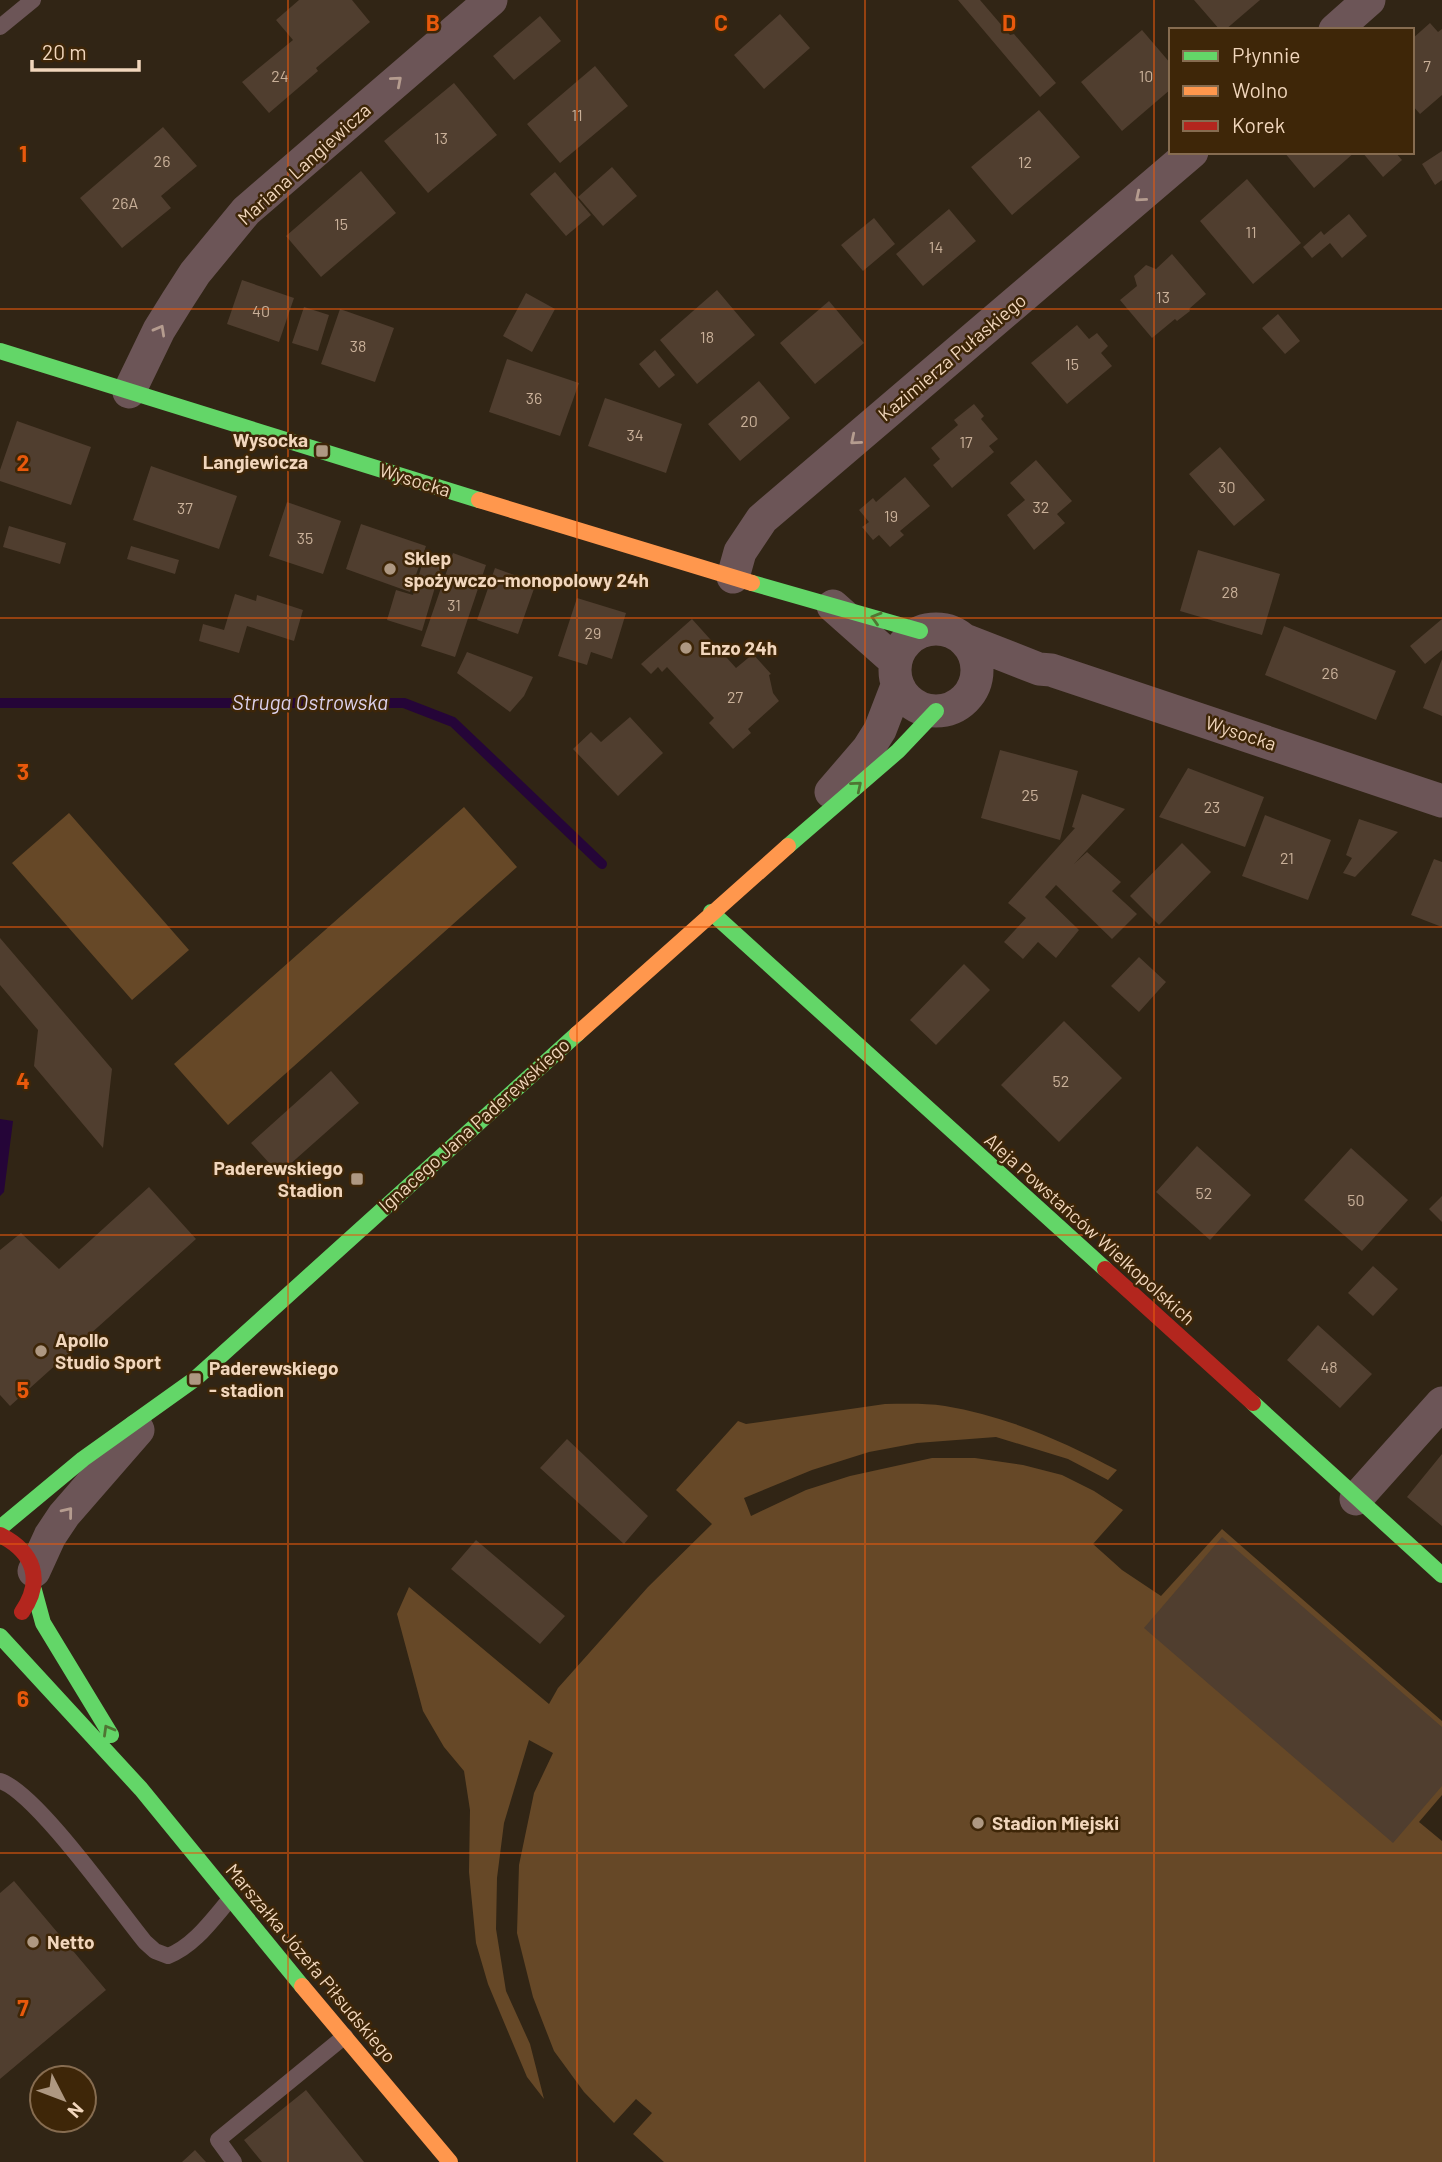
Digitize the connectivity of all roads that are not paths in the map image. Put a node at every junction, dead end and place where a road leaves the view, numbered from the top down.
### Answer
1 (33, 0) edge
2 (491, 0) edge
3 (1369, 0) edge
4 (0, 27) edge
5 (1337, 28) edge
6 (1190, 154) edge
7 (0, 351) edge
8 (130, 392) junction
9 (733, 577) junction
10 (831, 604) junction
11 (920, 631) junction
12 (965, 640) junction
13 (1040, 669) junction
14 (896, 673) junction
15 (974, 686) junction
16 (936, 711) junction
17 (1442, 801) edge
18 (786, 846) junction
19 (711, 912) junction
20 (1442, 1403) edge
21 (161, 1405) junction
22 (1356, 1499) junction
23 (0, 1528) edge
24 (0, 1535) edge
25 (1442, 1575) edge
26 (34, 1581) junction
27 (0, 1626) edge
28 (0, 1636) edge
29 (0, 1781) edge
30 (141, 1789) junction
31 (230, 1899) junction
32 (345, 2036) junction
33 (234, 2162) edge
34 (450, 2162) edge

1 - 4 lane
8 -> 2 street, Mariana Langiewicza
3 - 5 street
6 -> 9 street, Kazimierza Pułaskiego
7 - 8 street, Wysocka
8 - 9 street, Wysocka
9 - 10 street, Wysocka
11 -> 10 street, Wysocka
10 - 14 street, Wysocka
11 - 12 street
11 - 14 street
12 - 13 street, Wysocka
12 - 15 street
13 - 15 street
13 - 17 street, Wysocka
14 - 16 street
14 - 18 street, Ignacego Jana Paderewskiego
15 - 16 street
18 -> 16 street, Ignacego Jana Paderewskiego
18 - 19 street, Ignacego Jana Paderewskiego
19 - 21 street, Ignacego Jana Paderewskiego
19 - 22 street, Aleja Powstańców Wielkopolskich
20 - 22 street
21 - 23 street, Ignacego Jana Paderewskiego
26 -> 21 street
22 - 25 street, Aleja Powstańców Wielkopolskich
24 - 26 street, Marszałka Józefa Piłsudskiego
26 - 27 street
30 -> 26 street, Marszałka Józefa Piłsudskiego
28 - 30 street, Marszałka Józefa Piłsudskiego
29 - 31 lane
30 - 31 street, Marszałka Józefa Piłsudskiego
31 - 32 street, Marszałka Józefa Piłsudskiego
32 - 33 lane
32 - 34 street, Marszałka Józefa Piłsudskiego

